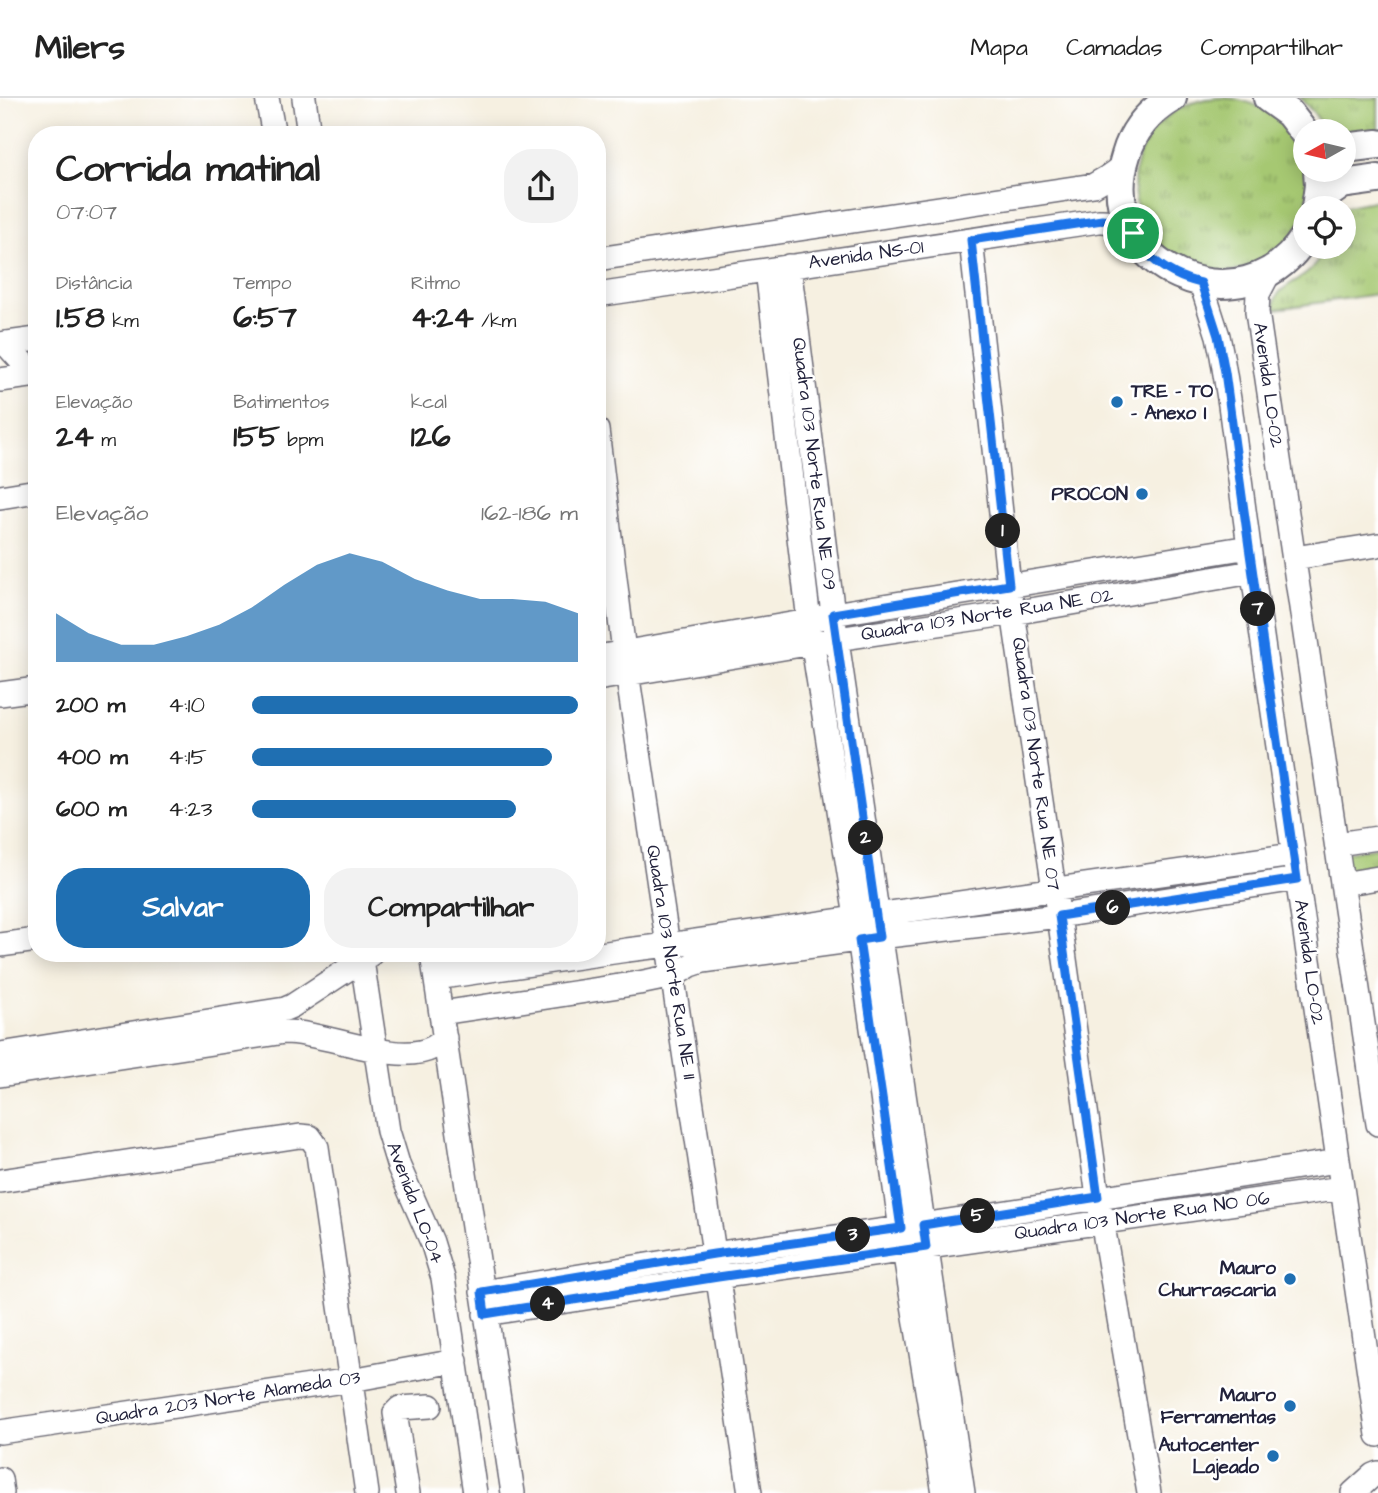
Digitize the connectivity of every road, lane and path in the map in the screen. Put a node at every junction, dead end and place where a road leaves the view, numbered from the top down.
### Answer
1 (267, 98) edge
2 (304, 98) edge
3 (1172, 98) edge
4 (1268, 98) edge
5 (1294, 119) edge
6 (272, 126) edge
7 (308, 126) edge
8 (1378, 144) edge
9 (1356, 147) edge
10 (1123, 166) junction
11 (1378, 179) edge
12 (1328, 196) edge
13 (1133, 233) junction
14 (971, 240) junction
15 (1293, 253) edge
16 (606, 258) edge
17 (778, 268) junction
18 (1270, 271) junction
19 (1201, 283) junction
20 (606, 294) edge
21 (28, 340) edge
22 (3, 344) edge
23 (28, 368) edge
24 (28, 376) edge
25 (0, 380) edge
26 (28, 492) edge
27 (0, 497) edge
28 (606, 503) edge
29 (1378, 545) edge
30 (1249, 547) junction
31 (1294, 558) junction
32 (1252, 572) junction
33 (1009, 585) junction
34 (1013, 613) junction
35 (833, 614) junction
36 (811, 632) junction
37 (837, 639) junction
38 (606, 659) edge
39 (626, 664) junction
40 (606, 674) edge
41 (28, 689) edge
42 (0, 694) edge
43 (1378, 838) edge
44 (1336, 844) junction
45 (1293, 855) junction
46 (1378, 878) edge
47 (1297, 879) junction
48 (1342, 884) junction
49 (1054, 889) junction
50 (1059, 916) junction
51 (868, 927) junction
52 (28, 941) edge
53 (668, 945) junction
54 (0, 946) edge
55 (606, 951) edge
56 (356, 962) edge
57 (366, 962) edge
58 (430, 962) edge
59 (673, 976) junction
60 (441, 1013) junction
61 (445, 1038) junction
62 (375, 1049) junction
63 (0, 1054) edge
64 (0, 1075) edge
65 (1378, 1124) edge
66 (1338, 1161) junction
67 (0, 1181) edge
68 (1342, 1188) junction
69 (1098, 1197) junction
70 (1102, 1223) junction
71 (914, 1237) junction
72 (714, 1254) junction
73 (718, 1277) junction
74 (484, 1303) junction
75 (456, 1362) junction
76 (351, 1380) junction
77 (430, 1406) dead end
78 (0, 1432) edge
79 (1378, 1436) edge
80 (1376, 1469) edge
81 (0, 1479) edge
82 (2, 1493) edge
83 (367, 1493) edge
84 (408, 1493) edge
85 (475, 1493) edge
86 (513, 1493) edge
87 (750, 1493) edge
88 (944, 1493) edge
89 (963, 1493) edge
90 (1149, 1493) edge
91 (1353, 1493) edge

1 - 6 street
2 - 7 street
3 - 10 main road, Avenida NS-01
4 - 5 main road
8 - 9 main road
10 - 13 main road, Avenida NS-01
10 - 16 street, Avenida NS-01
11 - 12 main road
13 - 14 street, Avenida NS-01
13 - 19 main road, Avenida NS-01
14 - 17 street, Avenida NS-01
14 - 33 street, Quadra 103 Norte Rua NE 07
15 - 18 main road, Avenida NS-01
17 - 20 street, Avenida NS-01
17 - 35 street, Quadra 103 Norte Rua NE 09
17 - 36 street, Quadra 103 Norte Rua NE 09
18 - 19 main road, Avenida NS-01
18 - 31 street, Avenida LO-02
19 - 30 street, Avenida LO-02
21 - 22 street
22 - 23 street
24 - 25 street
26 - 27 street
28 - 39 street, Quadra 103 Norte Rua NE 11
29 - 31 street
30 - 32 street, Avenida LO-02
30 - 33 street, Quadra 103 Norte Rua NE 02
31 - 44 street, Avenida LO-02
32 - 34 street, Quadra 103 Norte Rua NE 02
32 - 45 street, Avenida LO-02
33 - 34 street, Quadra 103 Norte Rua NE 07
33 - 35 street, Quadra 103 Norte Rua NE 02
34 - 37 street, Quadra 103 Norte Rua NE 02
34 - 49 street, Quadra 103 Norte Rua NE 07
35 - 36 street, Quadra 103 Norte Rua NE 02
35 - 37 street, Quadra 103 Norte Rua NE 09
36 - 37 street, Quadra 103 Norte Rua NE 02
36 - 39 street, Quadra 103 Norte Rua NE 02
36 - 51 street, Quadra 103 Norte Rua NE 09
37 - 51 street, Quadra 103 Norte Rua NE 09
38 - 39 street, Quadra 103 Norte Rua NE 02
39 - 40 street, Quadra 103 Norte Rua NE 02
39 - 53 street, Quadra 103 Norte Rua NE 11
41 - 42 street
43 - 44 street
44 - 48 street, Avenida LO-02
45 - 47 street, Avenida LO-02
45 - 49 street
46 - 48 street
47 - 50 street
47 - 66 street, Avenida LO-02
48 - 65 street, Avenida LO-02
49 - 50 street, Quadra 103 Norte Rua NE 07
49 - 51 street
50 - 51 street
50 - 69 street, Quadra 103 Norte Rua NE 07
51 - 53 street
51 - 59 street
51 - 71 street, Quadra 103 Norte Rua NE 09
52 - 54 street
53 - 55 street
53 - 59 street, Quadra 103 Norte Rua NE 11
56 - 63 street
57 - 62 street, Avenida LO-04
58 - 60 street, Avenida LO-04
59 - 60 street
59 - 72 street, Quadra 103 Norte Rua NE 11
60 - 61 street, Avenida LO-04
61 - 62 street
61 - 74 street, Avenida LO-04
62 - 64 street
62 - 75 street, Avenida LO-04
66 - 68 street, Avenida LO-02
66 - 69 street, Quadra 103 Norte Rua NO 06
67 - 76 street
68 - 70 street, Quadra 103 Norte Rua NO 06
68 - 79 street, Avenida LO-02
69 - 70 street, Quadra 103 Norte Rua NE 07
69 - 71 street, Quadra 103 Norte Rua NO 06
70 - 71 street, Quadra 103 Norte Rua NO 06
70 - 90 street, Quadra 103 Norte Rua NE 07
71 - 72 street, Quadra 103 Norte Rua NO 06
71 - 73 street, Quadra 103 Norte Rua NO 06
71 - 88 street, Quadra 103 Norte Rua NE 09
71 - 89 street, Quadra 103 Norte Rua NE 09
72 - 73 street, Quadra 103 Norte Rua NE 11
72 - 74 street, Quadra 103 Norte Rua NO 06
73 - 74 street, Quadra 103 Norte Rua NO 06
73 - 87 street, Quadra 103 Norte Rua NE 11
74 - 86 street, Avenida LO-04
75 - 76 street, Quadra 203 Norte Alameda 03
75 - 85 street, Avenida LO-04
76 - 78 street, Quadra 203 Norte Alameda 03
76 - 83 street
77 - 84 street
80 - 91 street
81 - 82 street

